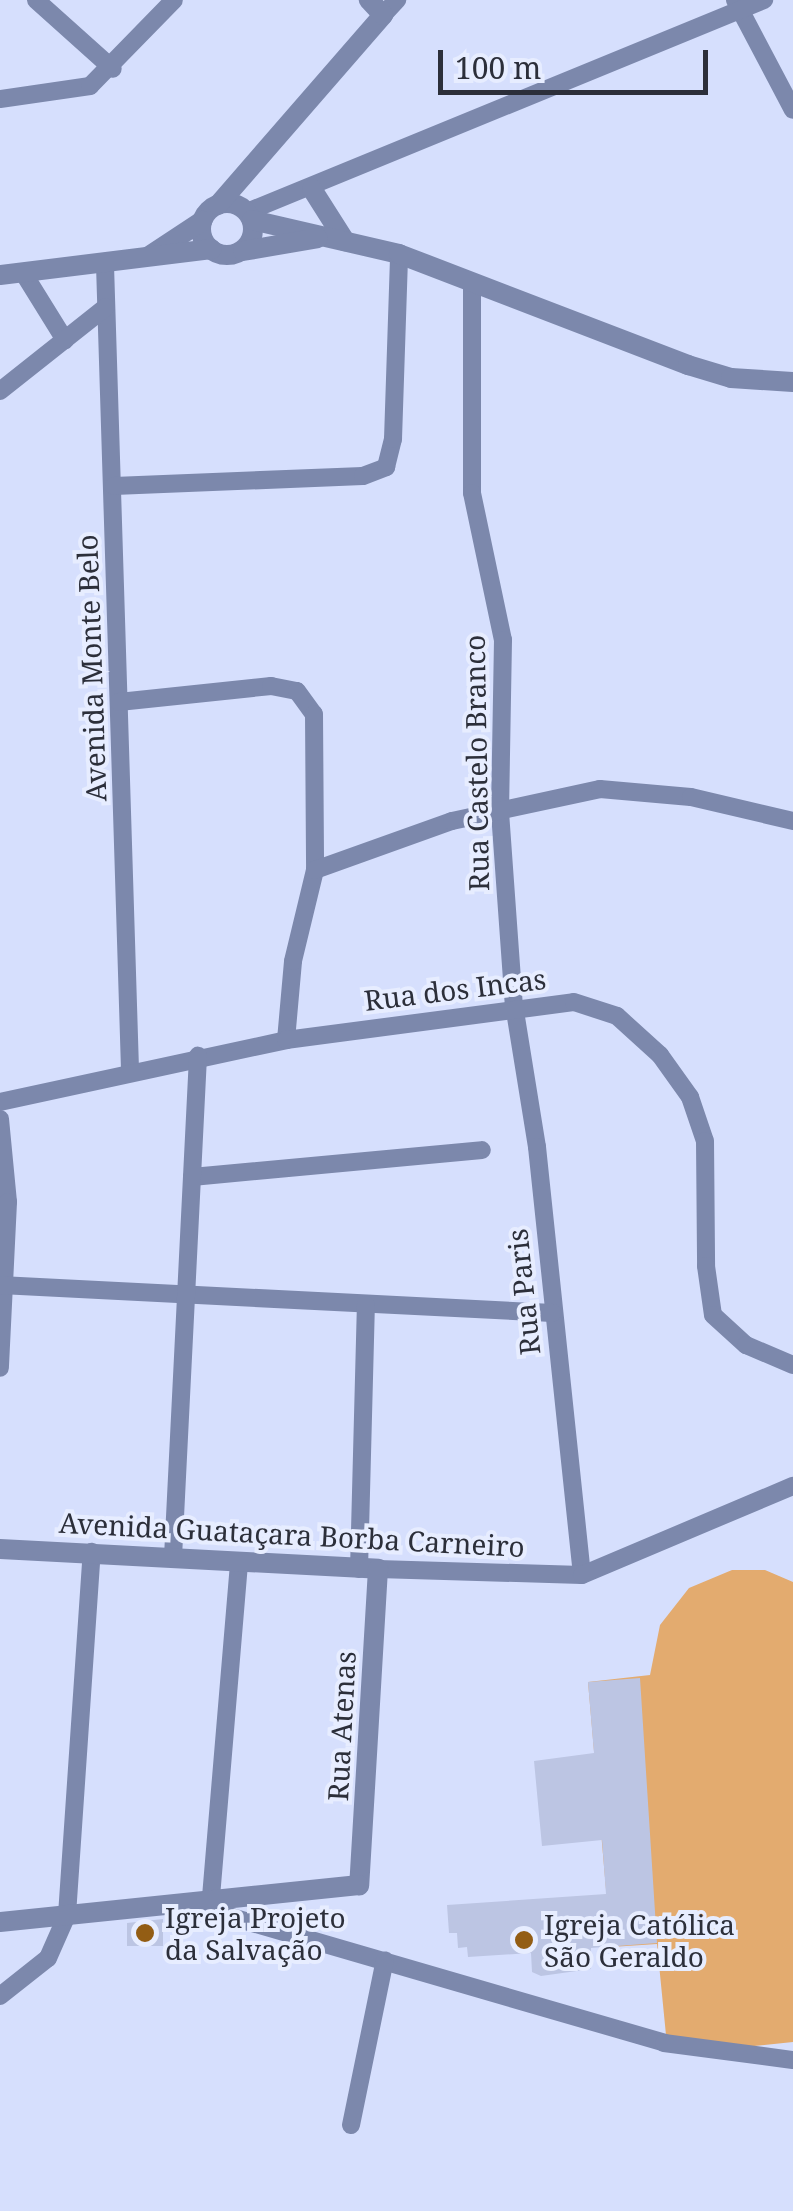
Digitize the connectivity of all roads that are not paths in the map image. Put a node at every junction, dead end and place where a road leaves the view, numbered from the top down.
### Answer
1 (36, 0) edge
2 (174, 0) edge
3 (764, 0) edge
4 (383, 5) edge
5 (737, 6) edge
6 (113, 69) junction
7 (0, 99) edge
8 (793, 110) edge
9 (312, 189) junction
10 (218, 204) junction
11 (249, 216) junction
12 (202, 221) junction
13 (318, 238) junction
14 (345, 241) junction
15 (210, 250) junction
16 (242, 251) junction
17 (399, 254) junction
18 (138, 261) junction
19 (105, 266) junction
20 (24, 274) junction
21 (0, 275) edge
22 (472, 282) junction
23 (106, 307) junction
24 (65, 340) junction
25 (793, 382) edge
26 (0, 392) edge
27 (114, 486) junction
28 (120, 702) junction
29 (500, 812) junction
30 (793, 821) edge
31 (315, 870) junction
32 (514, 1006) junction
33 (286, 1040) junction
34 (198, 1056) junction
35 (130, 1069) junction
36 (0, 1102) edge
37 (0, 1119) edge
38 (482, 1150) dead end
39 (192, 1178) junction
40 (2, 1285) edge
41 (184, 1296) junction
42 (366, 1305) junction
43 (552, 1313) junction
44 (793, 1365) edge
45 (0, 1368) edge
46 (793, 1486) edge
47 (0, 1548) edge
48 (92, 1552) junction
49 (174, 1557) junction
50 (239, 1561) junction
51 (368, 1569) junction
52 (582, 1574) junction
53 (211, 1897) junction
54 (177, 1901) junction
55 (67, 1915) junction
56 (0, 1922) edge
57 (385, 1960) junction
58 (0, 1996) edge
59 (793, 2060) edge
60 (351, 2126) dead end

1 - 6 street
2 - 6 street
3 - 5 street
4 - 10 street
5 - 8 street
5 - 9 street
6 - 7 street
9 - 11 street
9 - 14 street
10 - 11 street
10 - 12 street
11 - 13 street
11 - 16 street
12 - 15 street
12 - 18 street
13 - 14 street
13 - 16 street
14 - 17 street
15 - 16 street
15 - 18 street
17 - 22 street
17 - 27 street
18 - 19 street
19 - 20 street
19 - 23 street, Avenida Monte Belo
20 - 21 street
20 - 24 street
22 - 25 street
22 - 29 street, Rua Castelo Branco
23 - 24 street
23 - 27 street, Avenida Monte Belo
24 - 26 street
27 - 28 street, Avenida Monte Belo
28 - 31 street
28 - 35 street, Avenida Monte Belo
29 - 30 street
29 - 31 street
29 - 32 street, Rua Castelo Branco
31 - 33 street
32 - 33 street, Rua dos Incas
32 - 43 street, Rua Paris
32 - 44 street, Rua dos Incas
33 - 34 street, Rua dos Incas
34 - 35 street, Rua dos Incas
34 - 39 street
35 - 36 street, Rua dos Incas
37 - 40 street
38 - 39 street
39 - 41 street
40 - 41 street
40 - 45 street
41 - 42 street
41 - 49 street
42 - 43 street
42 - 51 street
43 - 52 street, Rua Paris
46 - 52 street
47 - 48 street, Avenida Guataçara Borba Carneiro
48 - 49 street, Avenida Guataçara Borba Carneiro
48 - 55 street
49 - 50 street, Avenida Guataçara Borba Carneiro
50 - 51 street, Avenida Guataçara Borba Carneiro
50 - 53 street
51 - 52 street, Avenida Guataçara Borba Carneiro
51 - 53 street, Rua Atenas
53 - 54 street
54 - 55 street
54 - 57 street
55 - 56 street
55 - 58 street
57 - 59 street
57 - 60 street

